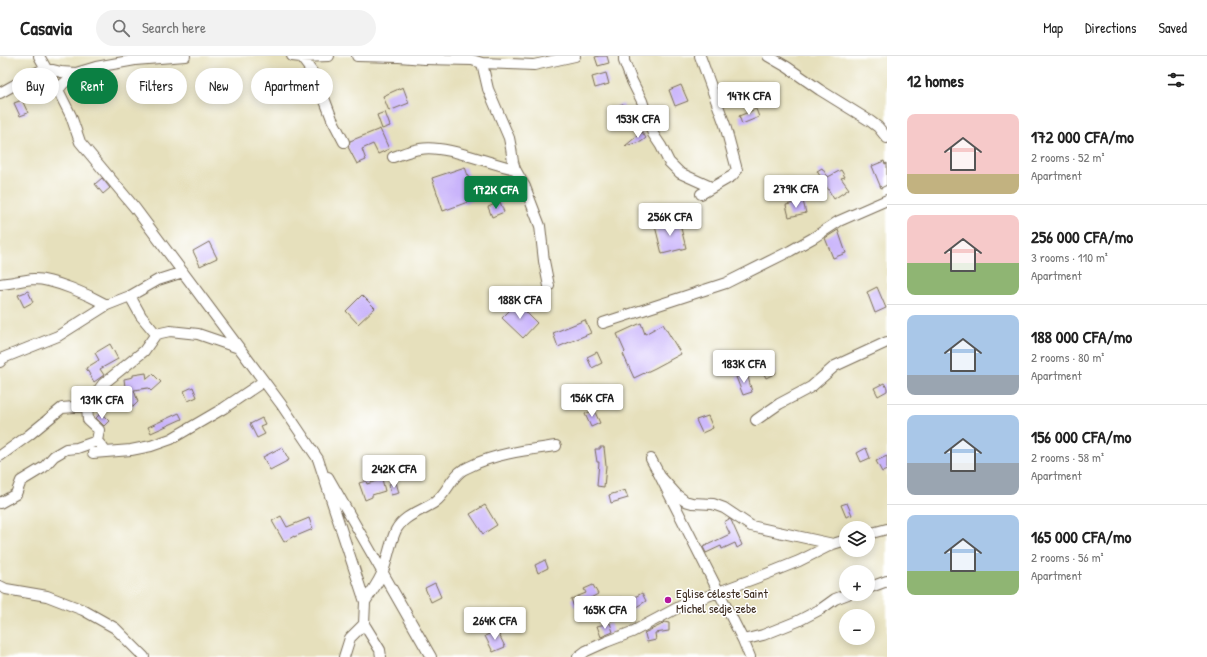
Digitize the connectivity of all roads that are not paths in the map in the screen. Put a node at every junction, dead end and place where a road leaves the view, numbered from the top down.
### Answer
1 (39, 56) edge
2 (185, 56) edge
3 (329, 56) edge
4 (357, 56) edge
5 (575, 56) edge
6 (624, 56) edge
7 (700, 56) edge
8 (768, 56) edge
9 (297, 57) edge
10 (387, 57) edge
11 (134, 58) edge
12 (475, 60) edge
13 (45, 68) edge
14 (93, 68) edge
15 (67, 81) edge
16 (12, 86) edge
17 (59, 89) edge
18 (59, 92) edge
19 (0, 93) edge
20 (887, 138) edge
21 (344, 142) dead end
22 (393, 157) dead end
23 (515, 169) junction
24 (711, 187) junction
25 (701, 194) dead end
26 (887, 200) edge
27 (183, 272) junction
28 (0, 284) edge
29 (549, 286) dead end
30 (130, 296) junction
31 (107, 304) junction
32 (603, 323) dead end
33 (156, 334) junction
34 (887, 342) edge
35 (239, 348) junction
36 (0, 362) edge
37 (264, 381) junction
38 (87, 406) junction
39 (756, 420) dead end
40 (556, 446) dead end
41 (93, 453) dead end
42 (0, 456) edge
43 (318, 459) junction
44 (652, 459) dead end
45 (660, 476) junction
46 (0, 503) edge
47 (887, 529) edge
48 (875, 532) edge
49 (839, 542) edge
50 (833, 544) junction
51 (383, 572) junction
52 (887, 581) edge
53 (875, 585) edge
54 (0, 586) edge
55 (719, 592) junction
56 (839, 598) edge
57 (364, 602) junction
58 (364, 624) junction
59 (743, 640) junction
60 (144, 657) edge
61 (344, 657) edge
62 (382, 657) edge
63 (431, 657) edge
64 (578, 657) edge
65 (750, 657) edge

1 - 13 street
2 - 11 street
3 - 9 street
4 - 10 street
5 - 12 street
6 - 24 street
7 - 24 street
8 - 20 street
9 - 21 street
10 - 12 street
11 - 14 street
12 - 23 street
15 - 17 street
16 - 19 street
18 - 27 street
22 - 23 street
23 - 29 street
24 - 25 street
26 - 32 street
27 - 30 street
27 - 35 street
28 - 31 street
30 - 31 street
30 - 33 street
31 - 36 street
33 - 35 street
33 - 38 street
34 - 39 street
35 - 37 street
37 - 41 street
37 - 43 street
38 - 42 street
38 - 46 street
40 - 51 street
43 - 51 street
43 - 57 street
44 - 45 street
45 - 50 street
45 - 55 street
47 - 48 street
49 - 50 street
50 - 55 street
51 - 57 street
51 - 63 street
52 - 53 street
54 - 60 street
55 - 59 street
55 - 64 street
56 - 59 street
57 - 58 street
58 - 61 street
58 - 62 street
59 - 65 street

